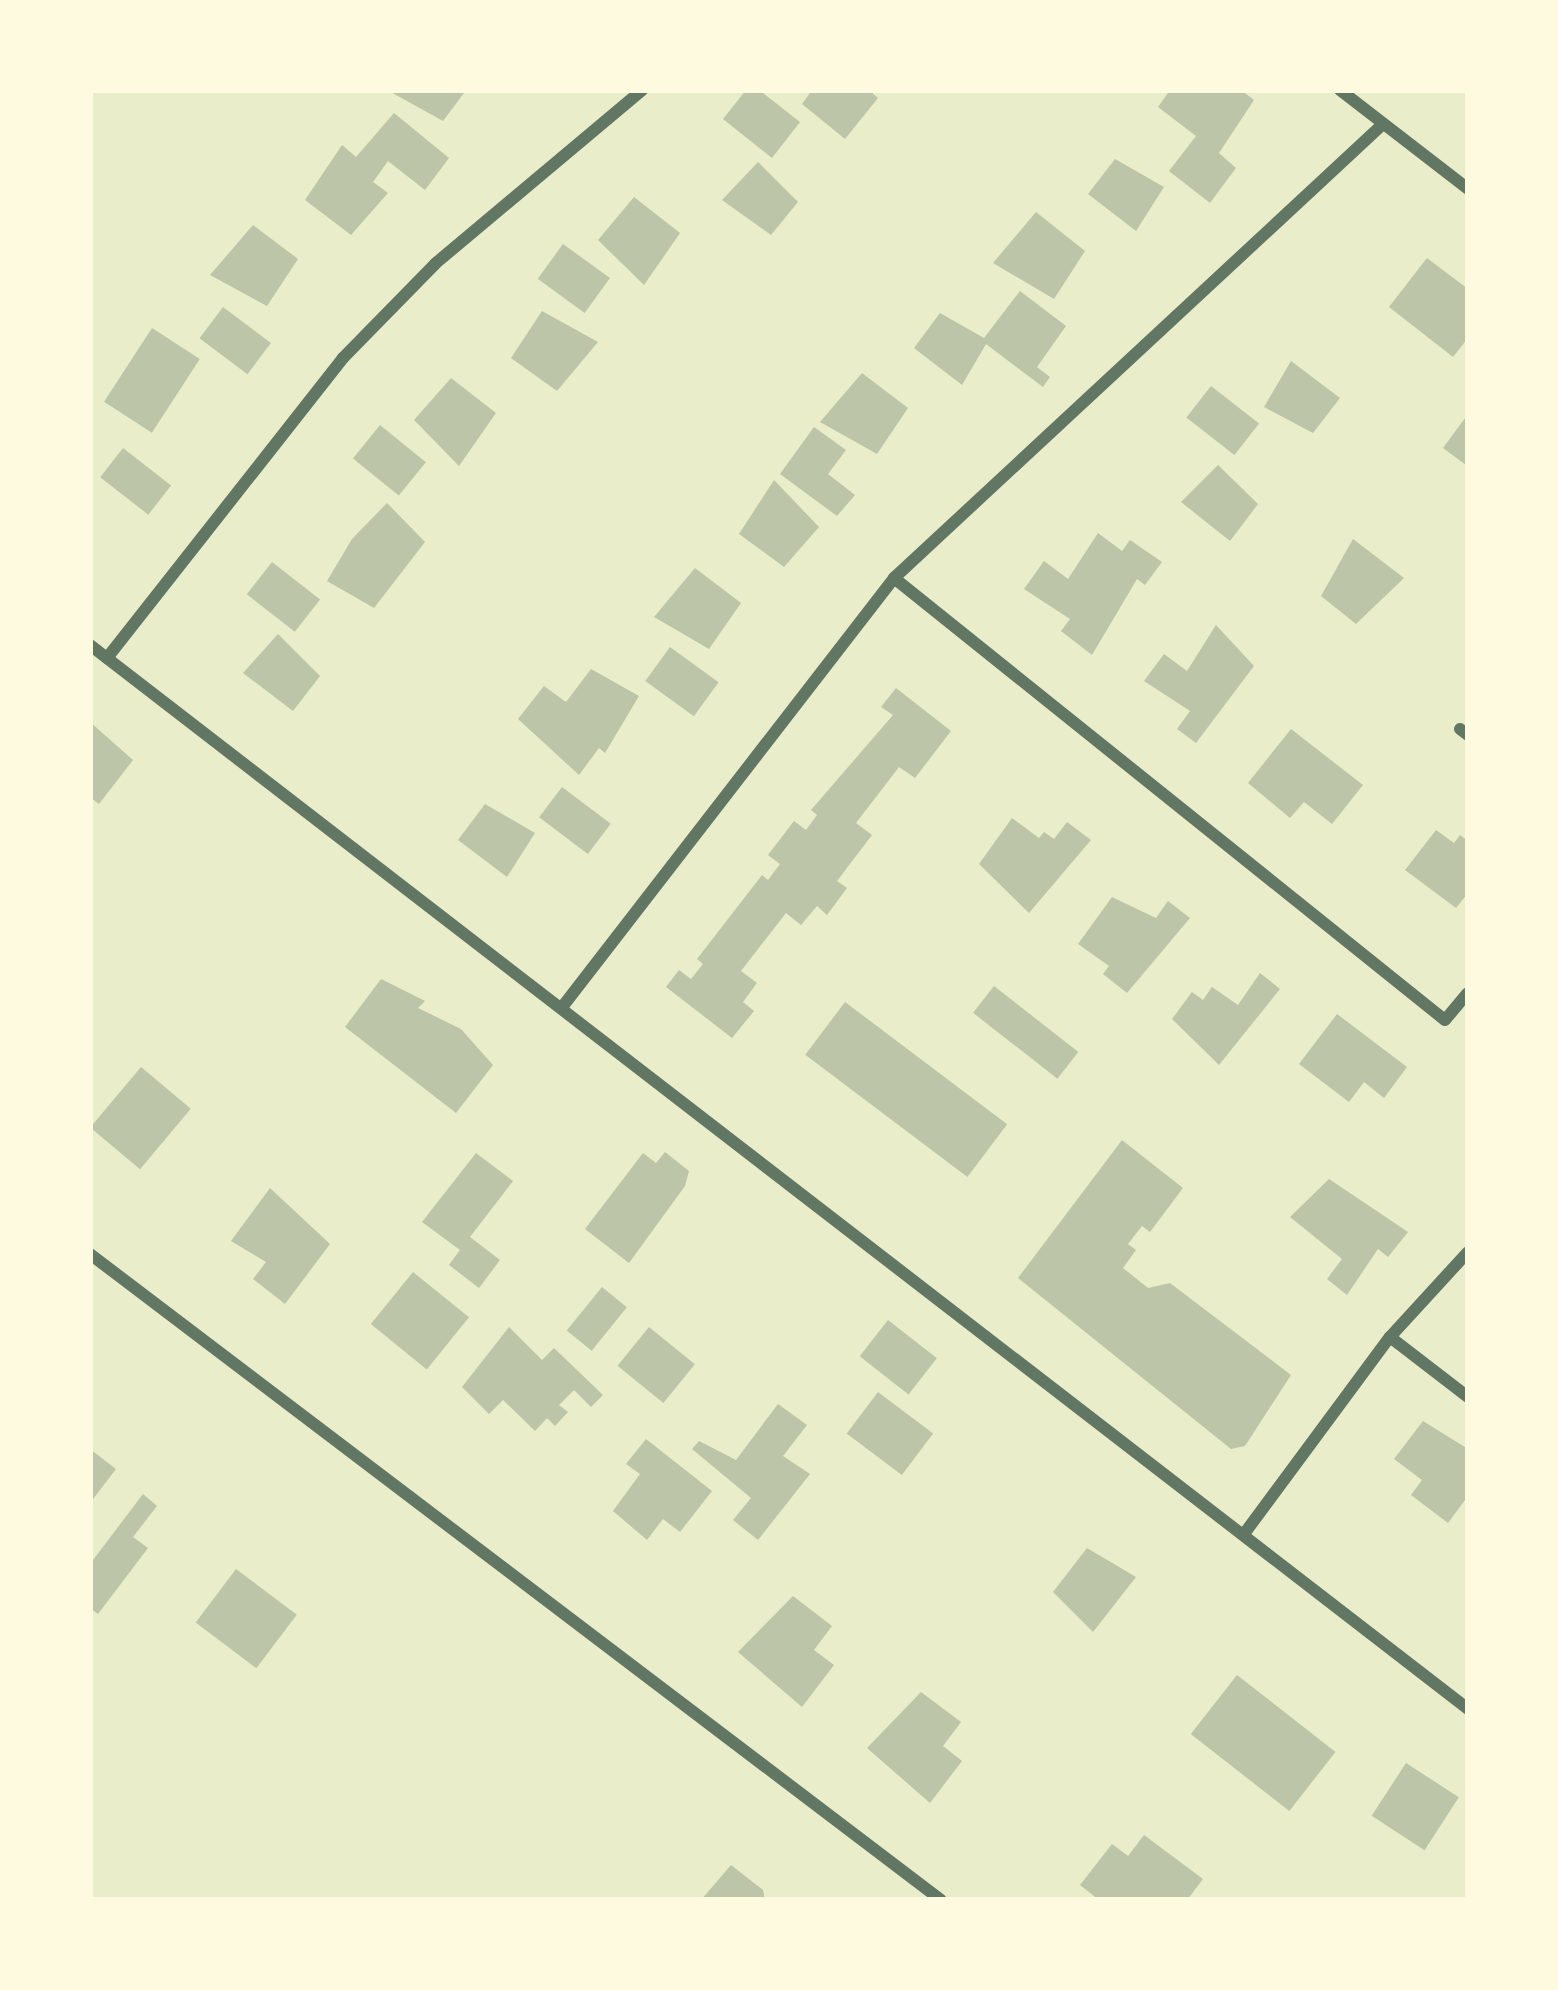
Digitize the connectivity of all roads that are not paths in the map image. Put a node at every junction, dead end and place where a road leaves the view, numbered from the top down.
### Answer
1 (642, 90) edge
2 (1340, 90) edge
3 (1383, 124) junction
4 (1468, 189) edge
5 (894, 578) junction
6 (90, 645) edge
7 (107, 658) junction
8 (1468, 993) edge
9 (563, 1006) junction
10 (1468, 1252) edge
11 (90, 1254) edge
12 (1390, 1337) junction
13 (1468, 1397) edge
14 (1244, 1534) junction
15 (1468, 1709) edge
16 (941, 1900) edge

1 - 7 street
2 - 3 street
3 - 4 street
3 - 5 street
5 - 8 street
5 - 9 street
6 - 7 street
7 - 9 street
9 - 14 street
10 - 12 street
11 - 16 street
12 - 13 street
12 - 14 street
14 - 15 street

